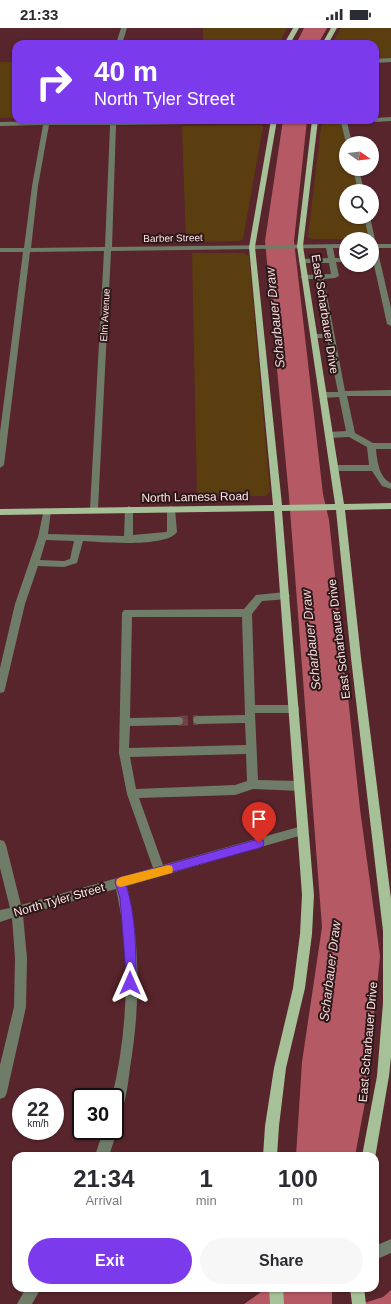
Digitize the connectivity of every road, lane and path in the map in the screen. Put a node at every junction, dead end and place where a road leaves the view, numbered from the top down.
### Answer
1 (124, 28) edge
2 (296, 28) edge
3 (334, 28) edge
4 (120, 40) edge
5 (289, 40) edge
6 (327, 40) edge
7 (391, 60) edge
8 (379, 61) edge
9 (379, 120) edge
10 (391, 120) edge
11 (0, 124) edge
12 (12, 124) edge
13 (46, 124) edge
14 (113, 124) edge
15 (272, 124) edge
16 (315, 124) edge
17 (345, 124) edge
18 (348, 136) edge
19 (379, 244) edge
20 (300, 246) junction
21 (329, 246) junction
22 (339, 246) edge
23 (391, 246) edge
24 (252, 247) junction
25 (108, 249) junction
26 (0, 250) edge
27 (27, 250) junction
28 (332, 260) junction
29 (339, 260) edge
30 (302, 261) junction
31 (379, 272) edge
32 (320, 276) junction
33 (304, 277) junction
34 (391, 324) edge
35 (314, 336) junction
36 (330, 336) junction
37 (391, 393) edge
38 (342, 394) junction
39 (323, 395) junction
40 (351, 434) junction
41 (329, 435) junction
42 (371, 446) junction
43 (391, 446) edge
44 (0, 465) edge
45 (334, 468) junction
46 (374, 468) junction
47 (391, 486) edge
48 (391, 506) edge
49 (280, 507) junction
50 (335, 507) junction
51 (94, 509) junction
52 (130, 509) junction
53 (171, 509) junction
54 (47, 511) junction
55 (0, 512) edge
56 (43, 537) junction
57 (79, 538) junction
58 (128, 539) junction
59 (35, 563) junction
60 (285, 596) junction
61 (246, 613) junction
62 (0, 689) edge
63 (294, 709) junction
64 (250, 714) junction
65 (198, 720) tunnel mouth
66 (178, 721) tunnel mouth
67 (125, 722) junction
68 (252, 749) junction
69 (124, 753) junction
70 (254, 784) junction
71 (300, 786) junction
72 (132, 794) junction
73 (302, 831) junction
74 (0, 845) edge
75 (160, 872) junction
76 (120, 882) junction
77 (17, 912) junction
78 (0, 916) edge
79 (390, 931) edge
80 (120, 1088) edge
81 (0, 1092) edge
82 (107, 1140) edge
83 (103, 1152) edge
84 (270, 1152) edge
85 (370, 1152) edge
86 (391, 1246) edge
87 (379, 1250) edge
88 (32, 1292) edge
89 (276, 1292) edge
90 (24, 1304) edge
91 (277, 1304) edge

1 - 4 street
2 - 5 main road
3 - 6 main road
7 - 8 street
9 - 10 street
11 - 12 street
13 - 27 street
14 - 25 street, Elm Avenue
15 - 24 main road
16 - 20 main road, East Scharbauer Drive
17 - 18 street
19 - 23 street
20 - 21 street, Barber Street
20 - 24 street, Barber Street
20 - 30 main road, East Scharbauer Drive
21 - 22 street, Barber Street
21 - 28 street
24 - 25 street, Barber Street
24 - 49 main road
25 - 27 street, Barber Street
25 - 51 street, Elm Avenue
26 - 27 street, Barber Street
27 - 44 street
28 - 29 street
28 - 30 street
28 - 32 street
30 - 33 main road, East Scharbauer Drive
31 - 34 street
32 - 33 street
32 - 36 street
33 - 35 main road, East Scharbauer Drive
35 - 36 street
35 - 39 main road, East Scharbauer Drive
36 - 38 street
37 - 38 street
38 - 39 street
38 - 40 street
39 - 41 main road, East Scharbauer Drive
40 - 41 street
40 - 42 street
41 - 45 main road, East Scharbauer Drive
42 - 43 street
42 - 46 street
45 - 46 street
45 - 50 main road, East Scharbauer Drive
46 - 47 street
48 - 50 main road, North Lamesa Road
49 - 50 main road, North Lamesa Road
49 - 53 main road, North Lamesa Road
49 - 60 main road
50 - 79 main road, East Scharbauer Drive
51 - 52 main road, North Lamesa Road
51 - 54 main road, North Lamesa Road
52 - 53 main road, North Lamesa Road
52 - 58 street
53 - 58 street
54 - 55 main road, North Lamesa Road
54 - 56 street
56 - 57 street
56 - 59 street
57 - 58 street
57 - 59 street
59 - 62 street
60 - 61 street
60 - 63 main road
61 - 64 street
61 - 67 street
63 - 64 street
63 - 71 main road
64 - 65 street
64 - 68 street
66 - 67 street
67 - 69 street
68 - 69 street
68 - 70 street
69 - 72 street
70 - 71 street
70 - 72 street
71 - 73 main road
72 - 75 street
73 - 75 street, North Tyler Street
73 - 84 main road
74 - 77 street
75 - 76 street, North Tyler Street
76 - 77 street, North Tyler Street
76 - 80 street
77 - 78 street, North Tyler Street
77 - 81 street
79 - 85 main road, East Scharbauer Drive
82 - 83 street
86 - 87 street
88 - 90 street
89 - 91 main road

